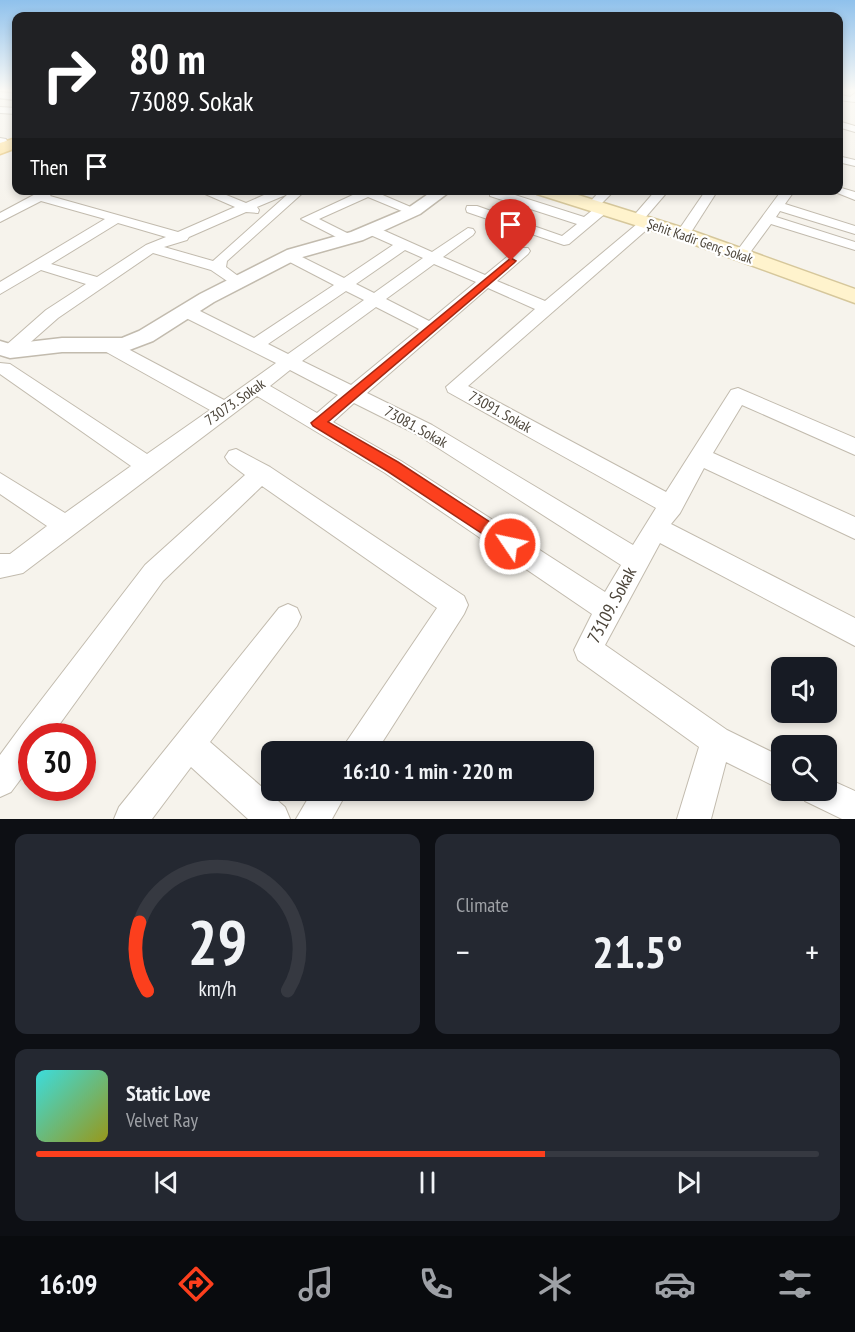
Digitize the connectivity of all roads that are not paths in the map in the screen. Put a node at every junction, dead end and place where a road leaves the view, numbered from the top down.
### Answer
1 (43, 195) edge
2 (214, 195) edge
3 (282, 195) edge
4 (290, 195) edge
5 (361, 195) edge
6 (375, 195) edge
7 (438, 195) edge
8 (504, 195) edge
9 (558, 195) edge
10 (605, 195) edge
11 (659, 195) edge
12 (709, 195) edge
13 (785, 195) edge
14 (39, 197) junction
15 (777, 206) junction
16 (247, 208) junction
17 (472, 209) dead end
18 (414, 211) junction
19 (593, 212) junction
20 (271, 217) junction
21 (0, 218) edge
22 (116, 219) junction
23 (768, 219) junction
24 (641, 221) junction
25 (371, 230) junction
26 (855, 230) edge
27 (468, 232) dead end
28 (683, 234) junction
29 (182, 237) junction
30 (348, 239) junction
31 (403, 245) junction
32 (855, 246) edge
33 (151, 248) junction
34 (523, 251) dead end
35 (741, 255) junction
36 (290, 256) junction
37 (432, 258) junction
38 (39, 265) junction
39 (218, 267) junction
40 (238, 282) junction
41 (486, 282) junction
42 (99, 283) junction
43 (344, 285) junction
44 (0, 289) edge
45 (855, 296) edge
46 (374, 301) junction
47 (546, 308) junction
48 (186, 311) junction
49 (431, 328) junction
50 (107, 345) junction
51 (255, 345) junction
52 (8, 357) edge
53 (290, 363) junction
54 (257, 387) junction
55 (352, 394) junction
56 (225, 409) junction
57 (318, 423) junction
58 (855, 447) edge
59 (236, 457) dead end
60 (701, 457) junction
61 (147, 465) junction
62 (262, 472) junction
63 (0, 482) edge
64 (672, 506) junction
65 (66, 526) junction
66 (855, 528) edge
67 (657, 529) junction
68 (636, 560) junction
69 (0, 566) edge
70 (608, 609) junction
71 (288, 617) dead end
72 (855, 632) edge
73 (42, 723) edge
74 (365, 741) edge
75 (716, 741) junction
76 (189, 745) junction
77 (18, 756) edge
78 (771, 768) edge
79 (0, 781) edge
80 (837, 800) edge
81 (325, 801) edge
82 (855, 808) edge
83 (131, 819) edge
84 (273, 819) edge
85 (313, 819) edge
86 (694, 819) edge

1 - 14 street
2 - 16 street
3 - 16 street
4 - 20 street
5 - 30 street
6 - 18 street
7 - 18 street
8 - 19 street
9 - 19 main road, Şehit Kadir Genç Sokak
10 - 19 street
11 - 24 street, 73091. Sokak
12 - 28 street
13 - 15 street
14 - 21 street
14 - 22 street
15 - 23 street
15 - 26 street
16 - 20 street
16 - 29 street
17 - 19 street
18 - 25 street
19 - 24 main road, Şehit Kadir Genç Sokak
20 - 39 street
22 - 29 street
22 - 38 street
23 - 32 street
23 - 35 street
24 - 28 main road, Şehit Kadir Genç Sokak
24 - 47 street, 73091. Sokak
25 - 30 street
25 - 31 street
27 - 37 street, 73073. Sokak
28 - 35 main road, Şehit Kadir Genç Sokak
29 - 33 street
30 - 36 street
31 - 37 street
31 - 43 street
33 - 39 street
33 - 42 street
34 - 41 street
35 - 45 main road, Şehit Kadir Genç Sokak
36 - 40 street
36 - 43 street
37 - 41 street
37 - 46 street, 73073. Sokak
38 - 42 street
38 - 44 street
39 - 40 street
40 - 48 street
41 - 47 street
41 - 49 street
42 - 52 street
43 - 46 street
43 - 51 street
46 - 49 street
46 - 53 street, 73073. Sokak
47 - 64 street, 73091. Sokak
48 - 50 street
48 - 51 street, 73081. Sokak
49 - 55 street
50 - 52 street
50 - 56 street
51 - 53 street, 73081. Sokak
52 - 61 street
53 - 54 street, 73073. Sokak
53 - 55 street, 73081. Sokak
54 - 56 street, 73073. Sokak
54 - 57 street
55 - 57 street
55 - 68 street, 73081. Sokak
56 - 61 street, 73073. Sokak
57 - 70 street
58 - 60 street, 73109. Sokak
59 - 62 street
60 - 64 street, 73109. Sokak
60 - 66 street
61 - 65 street, 73073. Sokak
62 - 73 street
62 - 74 street
63 - 65 street
64 - 67 street, 73109. Sokak
65 - 69 street, 73073. Sokak
67 - 68 street, 73109. Sokak
67 - 72 street
68 - 70 street, 73109. Sokak
70 - 75 street, 73109. Sokak
71 - 76 street
75 - 78 street, 73109. Sokak
75 - 86 street
76 - 83 street
76 - 84 street
77 - 79 street
80 - 82 street
81 - 85 street

